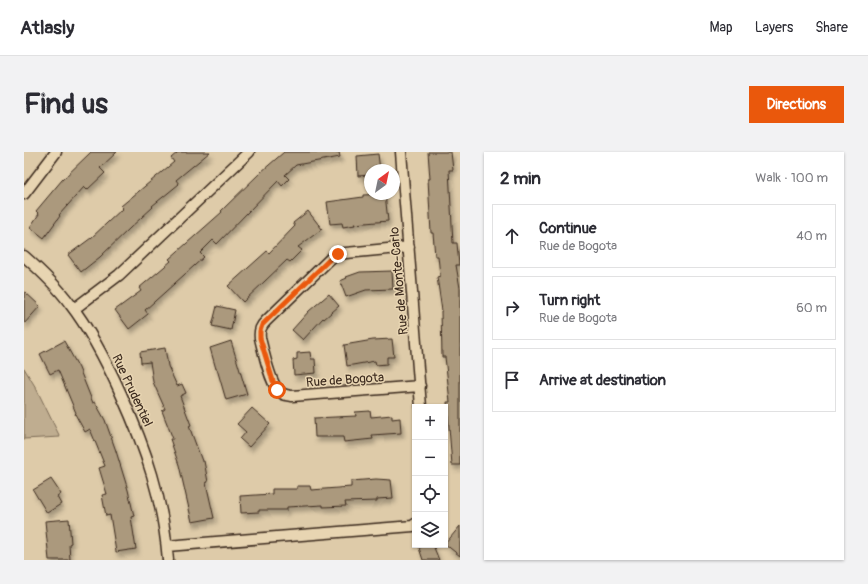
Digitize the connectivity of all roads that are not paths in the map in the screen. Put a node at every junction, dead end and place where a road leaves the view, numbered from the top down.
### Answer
1 (56, 152) edge
2 (249, 152) edge
3 (401, 152) edge
4 (24, 194) edge
5 (409, 247) junction
6 (24, 256) edge
7 (74, 309) junction
8 (420, 386) junction
9 (421, 404) edge
10 (412, 526) edge
11 (167, 546) junction
12 (168, 560) edge

1 - 4 street
2 - 7 street
3 - 5 street, Rue de Monte-Carlo
5 - 8 street, Rue de Monte-Carlo
5 - 8 street, Rue de Bogota
6 - 7 street, Rue Prudentiel
7 - 11 street, Rue Prudentiel
8 - 9 street, Rue de Monte-Carlo
10 - 11 street
11 - 12 street, Rue Prudentiel

